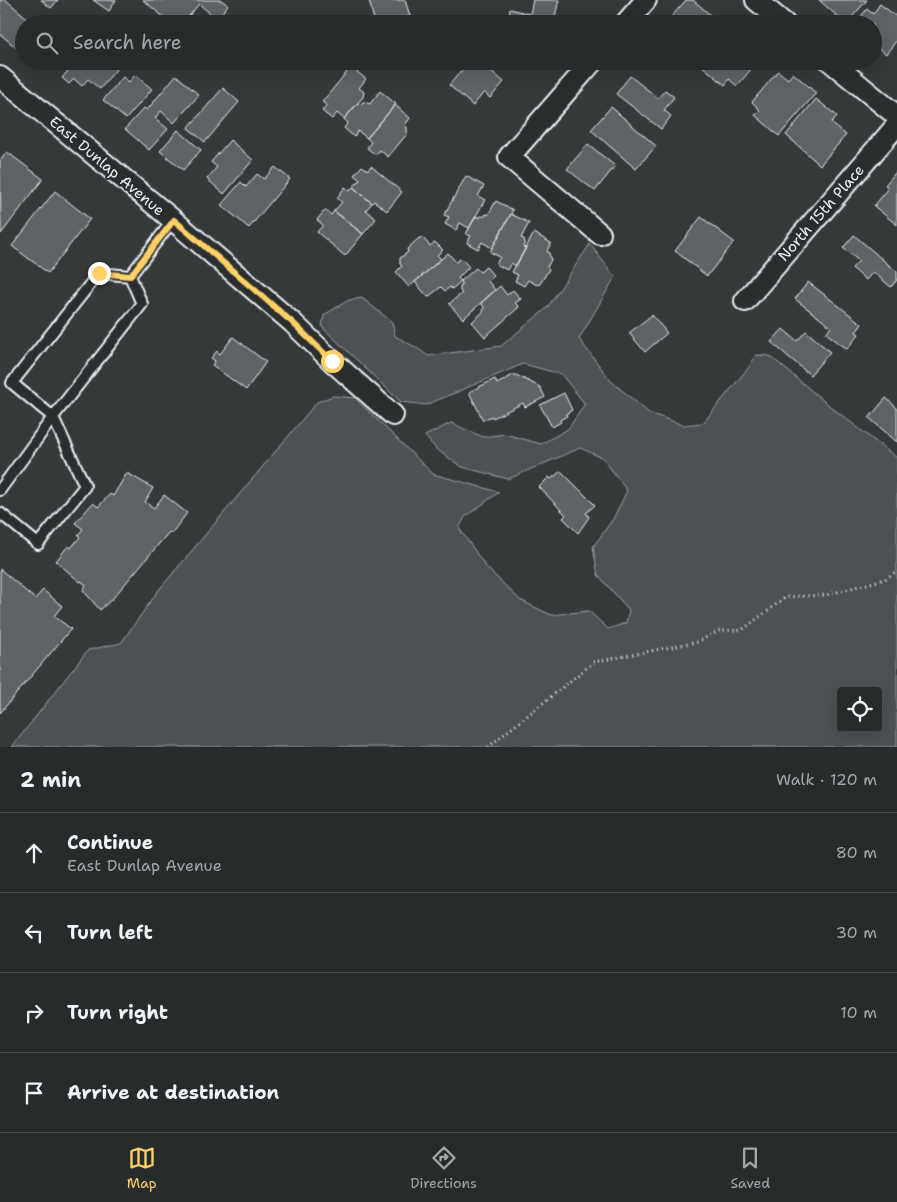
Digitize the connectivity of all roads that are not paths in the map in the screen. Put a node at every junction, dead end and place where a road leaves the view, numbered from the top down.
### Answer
1 (646, 0) edge
2 (756, 0) edge
3 (633, 15) edge
4 (774, 15) edge
5 (585, 70) edge
6 (841, 70) edge
7 (0, 77) edge
8 (897, 116) edge
9 (897, 124) edge
10 (174, 220) junction
11 (600, 234) dead end
12 (130, 276) junction
13 (745, 301) dead end
14 (393, 415) dead end
15 (53, 417) junction
16 (0, 490) edge
17 (0, 513) edge

1 - 3 street
2 - 4 street
5 - 11 street
6 - 8 street
7 - 10 street, East Dunlap Avenue
9 - 13 street, North 15th Place
10 - 12 lane
10 - 14 street, East Dunlap Avenue
12 - 15 lane
12 - 15 lane
15 - 16 lane
15 - 17 lane

